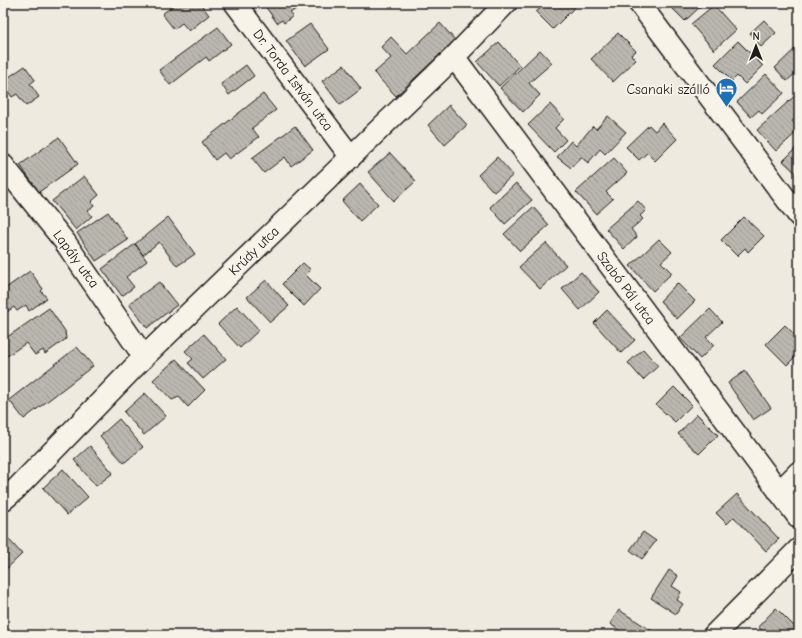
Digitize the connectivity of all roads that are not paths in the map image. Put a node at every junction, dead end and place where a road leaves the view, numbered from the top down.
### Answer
1 (235, 3) edge
2 (506, 3) edge
3 (640, 3) edge
4 (454, 57) junction
5 (352, 156) junction
6 (3, 165) edge
7 (799, 216) edge
8 (144, 357) junction
9 (799, 472) edge
10 (779, 492) junction
11 (3, 500) edge
12 (799, 518) edge
13 (799, 549) edge
14 (714, 635) edge

1 - 5 street, Dr. Torda István utca
2 - 4 street, Krúdy utca
3 - 7 street
4 - 5 street, Krúdy utca
4 - 10 street, Szabó Pál utca
5 - 8 street, Krúdy utca
6 - 8 street, Lapály utca
8 - 11 street, Krúdy utca
9 - 10 street
10 - 12 street, Szabó Pál utca
13 - 14 street

